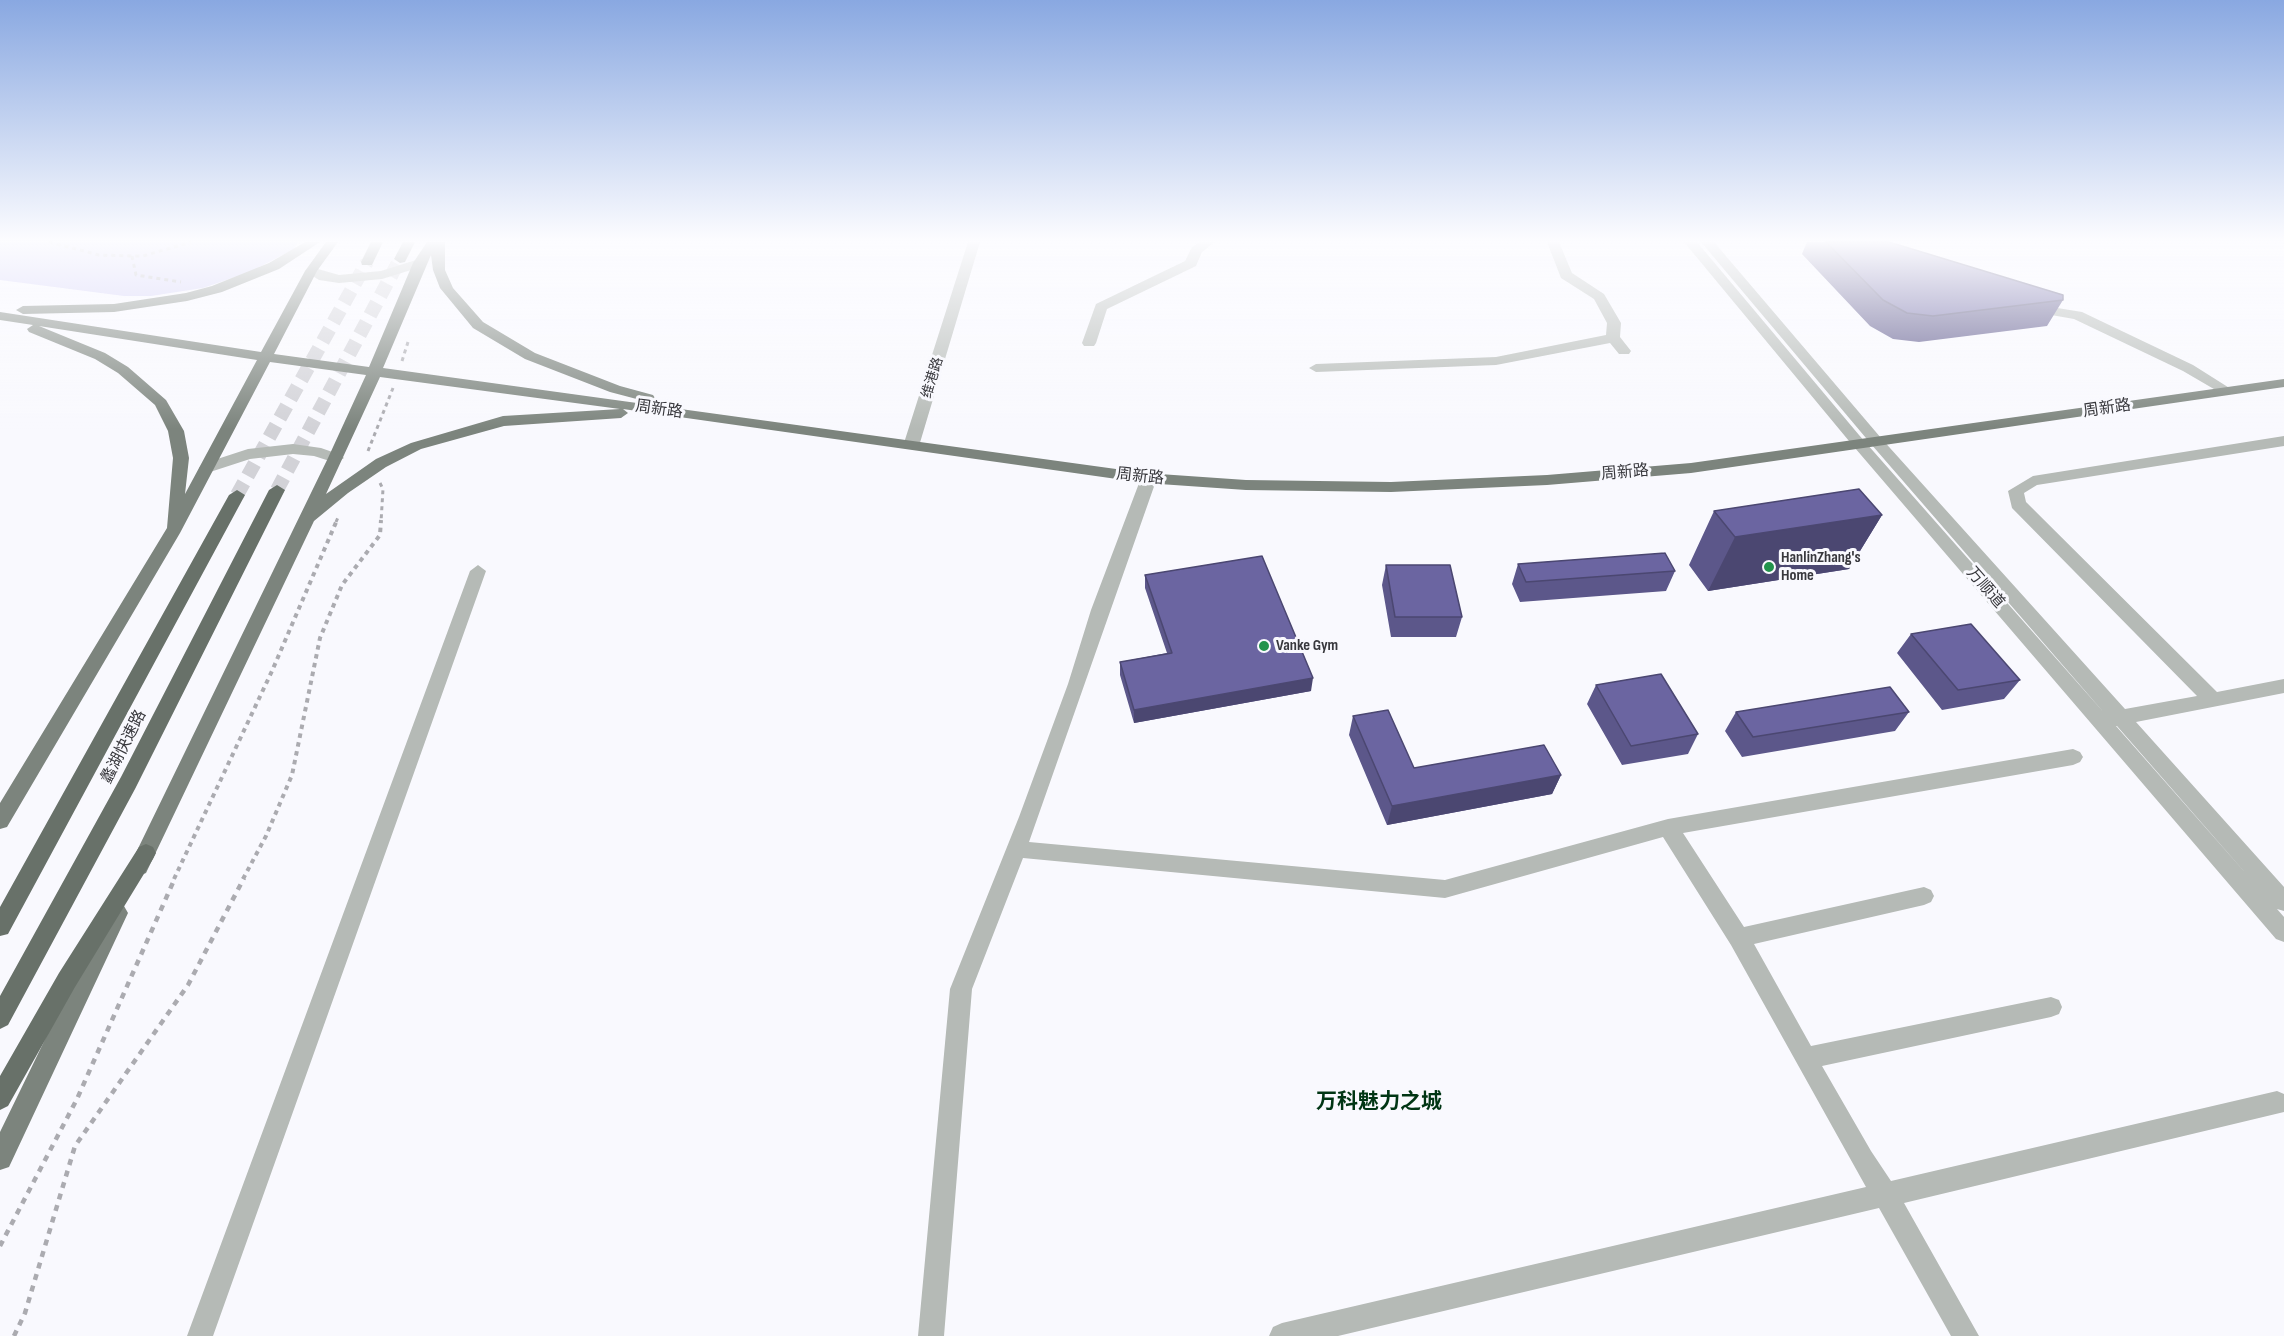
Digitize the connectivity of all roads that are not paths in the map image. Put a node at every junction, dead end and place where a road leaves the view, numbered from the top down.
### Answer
1 (136, 304) edge
2 (293, 304) edge
3 (402, 304) edge
4 (461, 304) edge
5 (948, 304) edge
6 (953, 304) edge
7 (1106, 304) edge
8 (1603, 304) edge
9 (1745, 304) edge
10 (1757, 304) edge
11 (2045, 310) edge
12 (0, 311) edge
13 (0, 317) edge
14 (1613, 338) junction
15 (1089, 343) dead end
16 (1624, 351) dead end
17 (266, 355) junction
18 (376, 368) junction
19 (1316, 368) dead end
20 (2284, 379) edge
21 (2284, 383) edge
22 (2224, 388) junction
23 (666, 407) junction
24 (1865, 440) junction
25 (2284, 441) edge
26 (908, 442) junction
27 (336, 458) junction
28 (207, 468) junction
29 (1149, 478) junction
30 (277, 490) tunnel mouth
31 (237, 495) tunnel mouth
32 (306, 522) junction
33 (172, 533) junction
34 (478, 571) dead end
35 (2284, 686) edge
36 (2213, 700) junction
37 (2121, 718) junction
38 (2100, 721) junction
39 (2073, 757) dead end
40 (0, 821) edge
41 (1668, 827) junction
42 (1017, 849) junction
43 (146, 853) junction
44 (1924, 896) dead end
45 (2284, 902) edge
46 (0, 927) edge
47 (2284, 932) edge
48 (1739, 938) junction
49 (2051, 1007) dead end
50 (0, 1018) edge
51 (1807, 1058) junction
52 (0, 1098) edge
53 (2277, 1103) dead end
54 (0, 1158) edge
55 (1887, 1196) junction
56 (1316, 1332) edge
57 (200, 1336) edge
58 (931, 1336) edge
59 (1282, 1336) edge
60 (1966, 1336) edge

1 - 12 main road
2 - 17 main road
3 - 18 main road
4 - 23 main road
5 - 26 street, 维港路
6 - 26 street, 维港路
7 - 15 street
8 - 14 street
9 - 24 street, 万顺道
10 - 24 street, 万顺道
11 - 22 street
12 - 17 main road, 周新路
13 - 17 main road, 周新路
13 - 33 main road
14 - 16 street
14 - 19 street
17 - 18 main road, 周新路
17 - 28 main road
18 - 23 main road, 周新路
18 - 27 main road
20 - 22 main road, 周新路
21 - 24 main road, 周新路
22 - 24 main road, 周新路
23 - 26 main road, 周新路
23 - 32 main road
24 - 26 main road, 周新路
24 - 29 main road, 周新路
24 - 37 street, 万顺道
24 - 38 street, 万顺道
25 - 36 street
26 - 29 main road, 周新路
27 - 28 street
27 - 32 main road
28 - 33 main road
29 - 42 street
30 - 50 highway, 蠡湖快速路
31 - 46 highway, 蠡湖快速路
32 - 43 main road
33 - 40 main road
34 - 57 street
35 - 36 street
36 - 37 street
37 - 38 street
37 - 45 street, 万顺道
38 - 47 street, 万顺道
39 - 41 street
41 - 42 street
41 - 48 street
42 - 58 street
43 - 52 highway
43 - 54 main road
44 - 48 street
48 - 51 street
49 - 51 street
51 - 55 street
53 - 55 street
55 - 56 street
55 - 60 street
56 - 59 street

